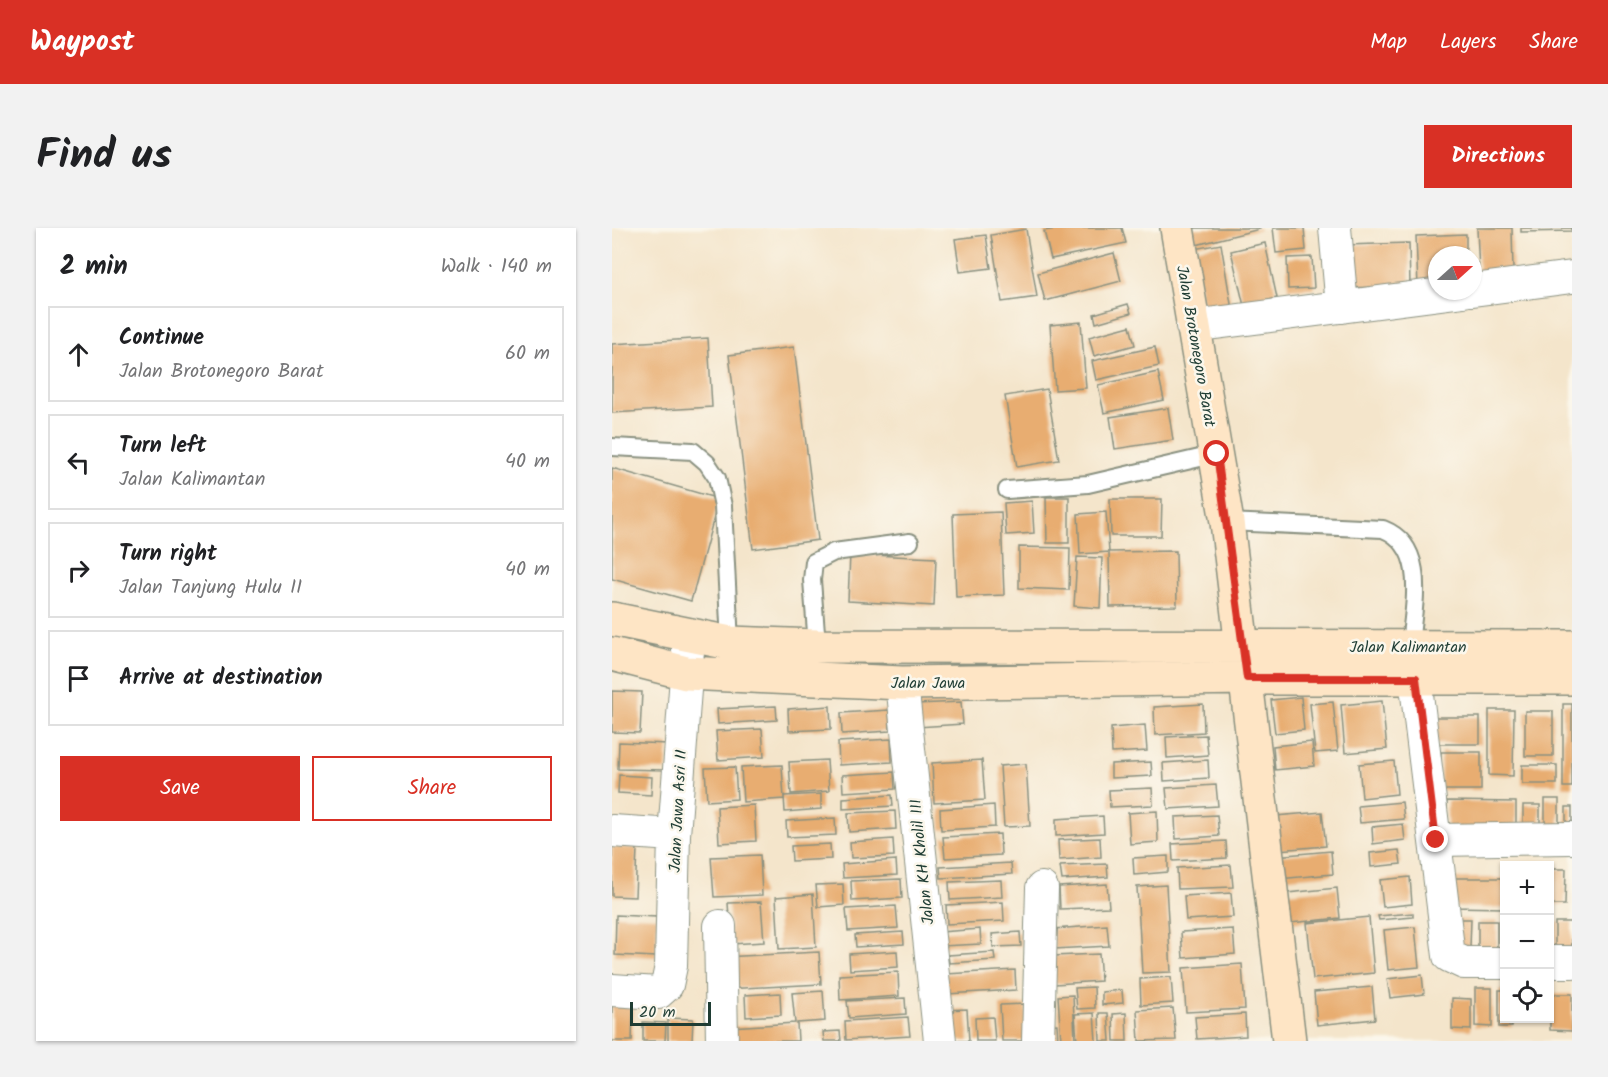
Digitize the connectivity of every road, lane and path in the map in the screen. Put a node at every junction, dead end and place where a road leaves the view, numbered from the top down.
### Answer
1 (1177, 228) edge
2 (1335, 228) edge
3 (1572, 277) edge
4 (1482, 289) edge
5 (1428, 296) edge
6 (1342, 307) junction
7 (1192, 326) junction
8 (612, 447) edge
9 (1217, 454) junction
10 (1007, 490) dead end
11 (1227, 522) junction
12 (910, 542) dead end
13 (612, 619) edge
14 (689, 637) junction
15 (730, 643) junction
16 (1244, 645) junction
17 (817, 646) junction
18 (1410, 646) junction
19 (1572, 647) edge
20 (612, 654) edge
21 (686, 673) junction
22 (1247, 678) junction
23 (1416, 678) junction
24 (1572, 678) edge
25 (902, 683) junction
26 (612, 831) edge
27 (674, 835) junction
28 (1572, 838) edge
29 (1436, 840) junction
30 (1042, 888) dead end
31 (720, 926) dead end
32 (1554, 962) edge
33 (1572, 962) edge
34 (1500, 963) edge
35 (612, 990) edge
36 (722, 1041) edge
37 (940, 1041) edge
38 (1038, 1041) edge
39 (1289, 1041) edge

1 - 7 main road, Jalan Brotonegoro Barat
2 - 6 street
3 - 4 street
5 - 6 street
6 - 7 street
7 - 9 main road, Jalan Brotonegoro Barat
8 - 15 lane
9 - 10 lane
9 - 11 main road, Jalan Brotonegoro Barat
11 - 16 main road, Jalan Brotonegoro Barat
11 - 18 lane
12 - 17 lane
13 - 14 main road
14 - 15 main road
14 - 21 street, Jalan Jawa Asri II
15 - 17 main road
16 - 17 main road
16 - 18 main road, Jalan Kalimantan
16 - 22 main road, Jalan Brotonegoro Barat
18 - 19 main road, Jalan Kalimantan
20 - 21 main road, Jalan Jawa
21 - 25 main road, Jalan Jawa
21 - 27 street, Jalan Jawa Asri II
22 - 23 main road, Jalan Kalimantan
22 - 25 main road, Jalan Jawa
22 - 39 main road, Jalan Brotonegoro Barat
23 - 24 main road, Jalan Kalimantan
23 - 29 street
25 - 37 street, Jalan KH Kholil III
26 - 27 street
27 - 35 street, Jalan Jawa Asri II
28 - 29 street
29 - 34 street
30 - 38 street
31 - 36 street
32 - 33 street

